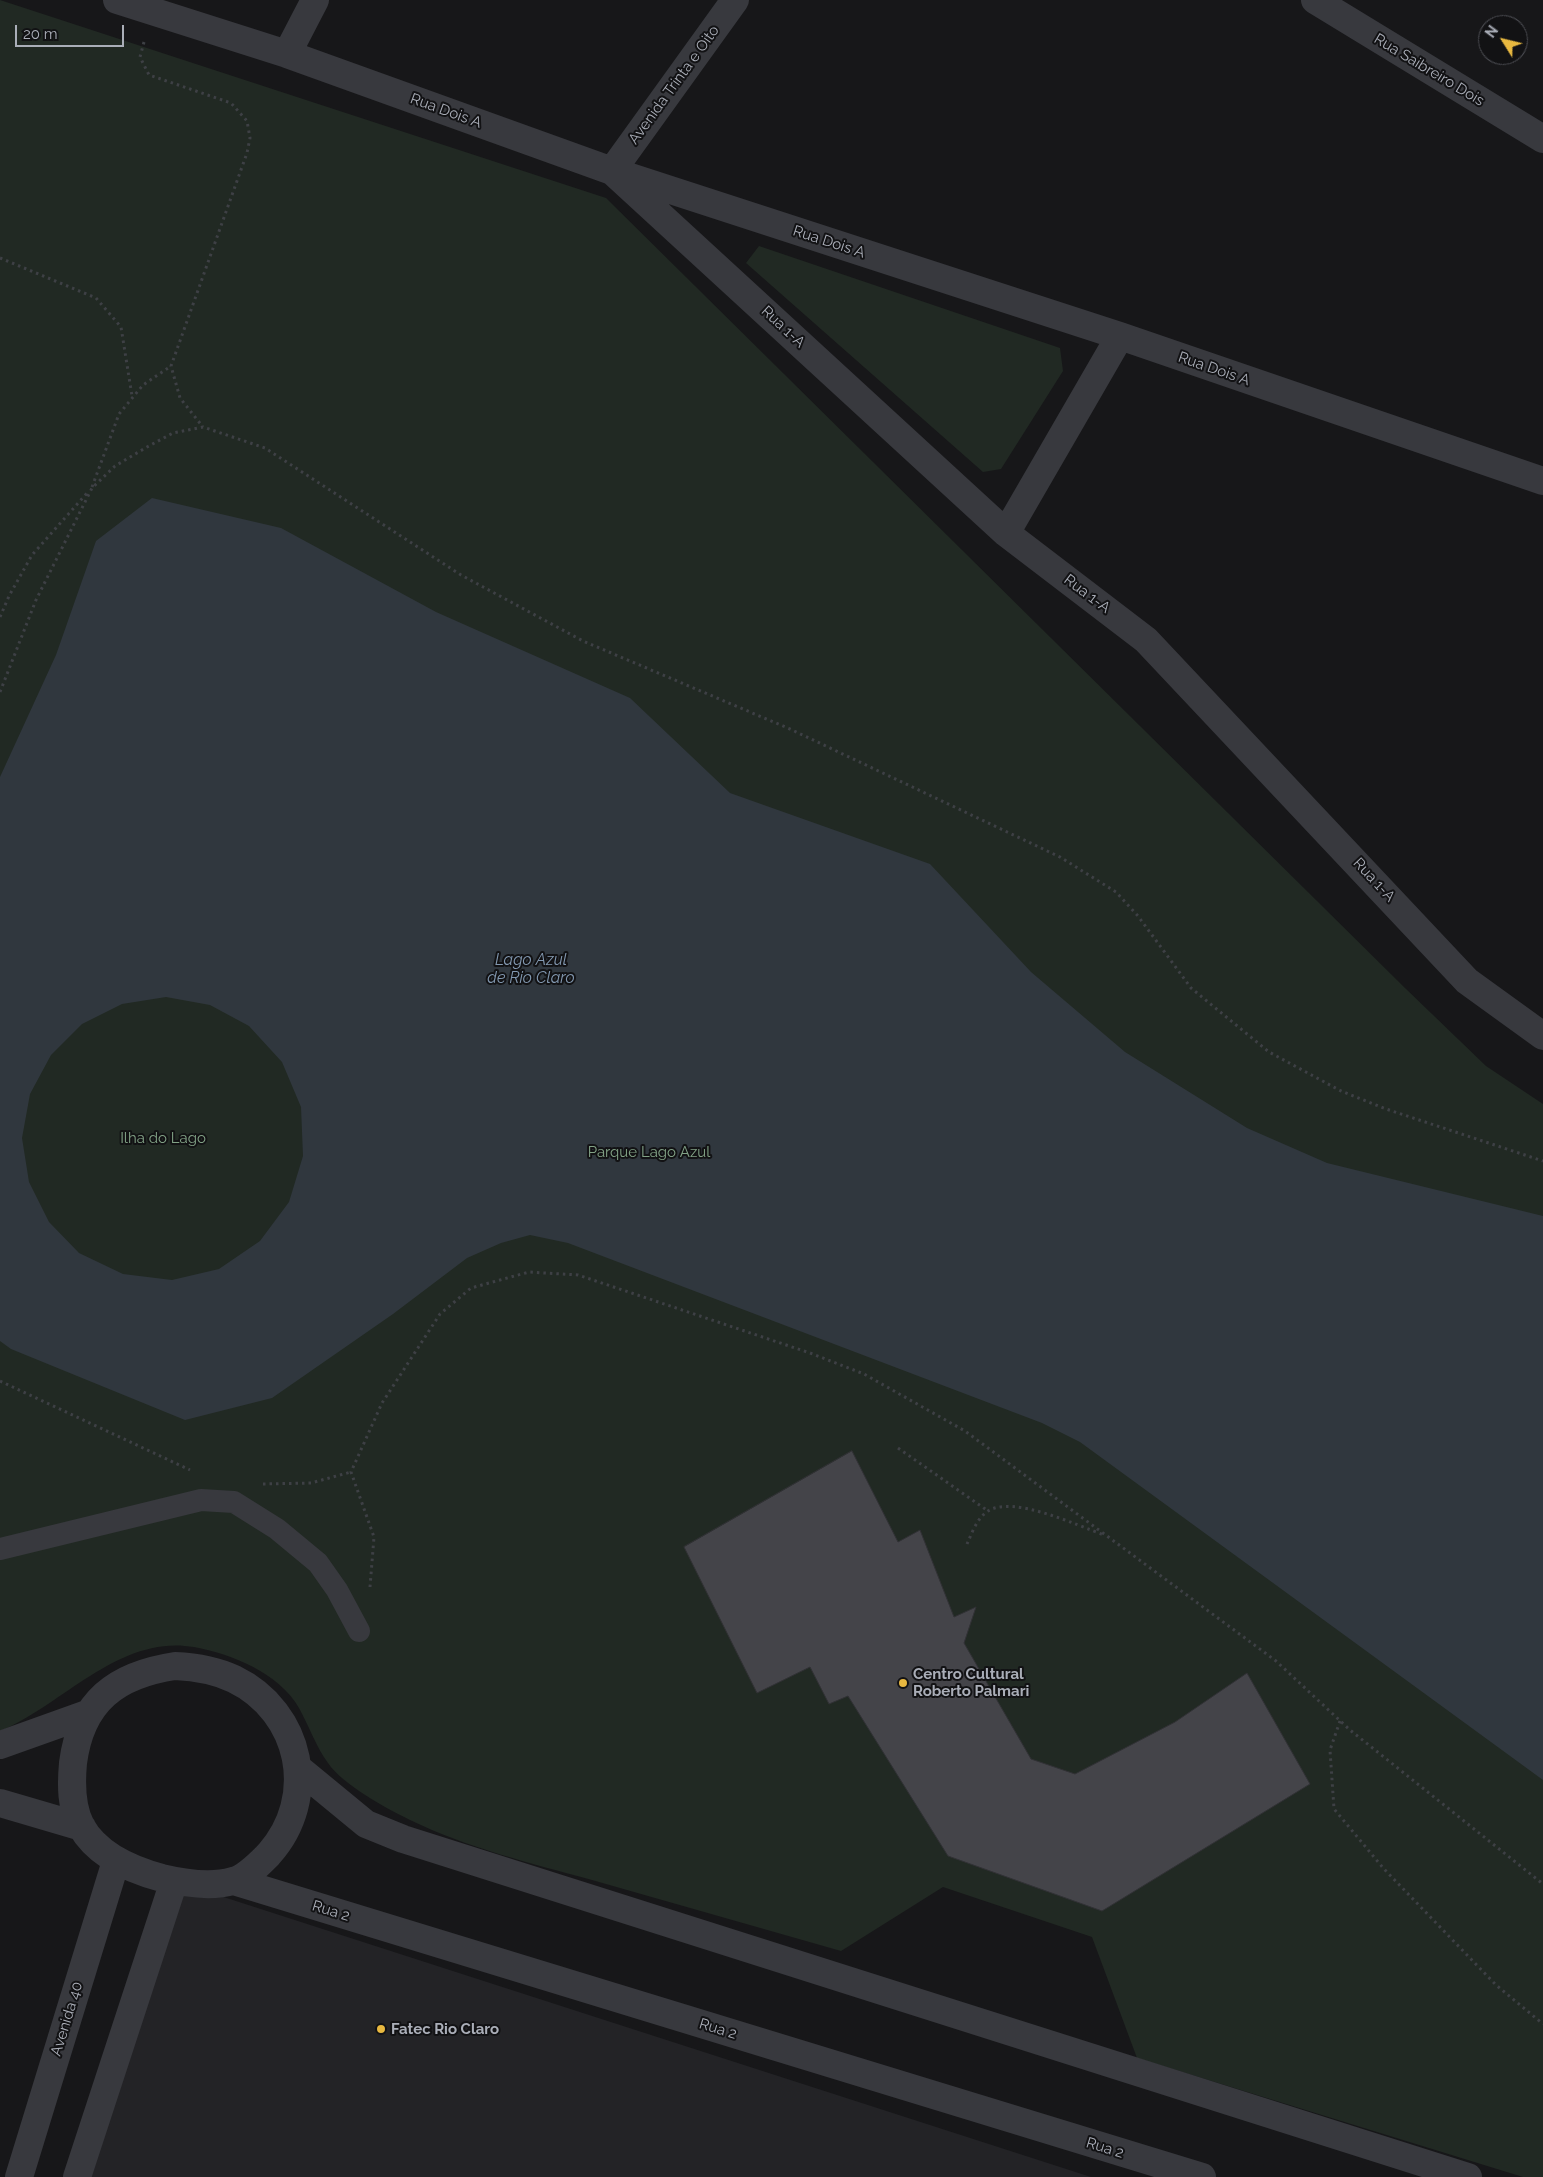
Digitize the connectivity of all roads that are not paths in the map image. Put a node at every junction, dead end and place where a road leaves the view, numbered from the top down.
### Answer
1 (116, 0) edge
2 (315, 0) edge
3 (735, 0) edge
4 (1315, 0) edge
5 (287, 54) junction
6 (1543, 139) edge
7 (612, 171) junction
8 (1120, 336) junction
9 (1543, 481) edge
10 (1006, 533) junction
11 (1543, 1036) edge
12 (0, 1549) edge
13 (359, 1631) road end
14 (87, 1714) junction
15 (0, 1746) edge
16 (298, 1768) junction
17 (0, 1803) edge
18 (82, 1828) junction
19 (116, 1861) junction
20 (174, 1881) junction
21 (234, 1881) junction
22 (19, 2177) edge
23 (77, 2177) edge
24 (1202, 2177) edge
25 (1468, 2177) edge

1 - 5 street, Rua Dois A
2 - 5 street
3 - 7 street, Avenida Trinta e Oito
4 - 6 street, Rua Saibreiro Dois
5 - 7 street, Rua Dois A
7 - 8 street, Rua Dois A
7 - 10 street, Rua 1-A
8 - 9 street, Rua Dois A
8 - 10 street
10 - 11 street, Rua 1-A
12 - 13 lane
14 - 15 street
14 - 16 street
14 - 18 street
16 - 21 street
16 - 25 street
17 - 18 street
18 - 19 street
19 - 20 street
19 - 22 street, Avenida 40
20 - 21 street
20 - 23 street
21 - 24 street, Rua 2

